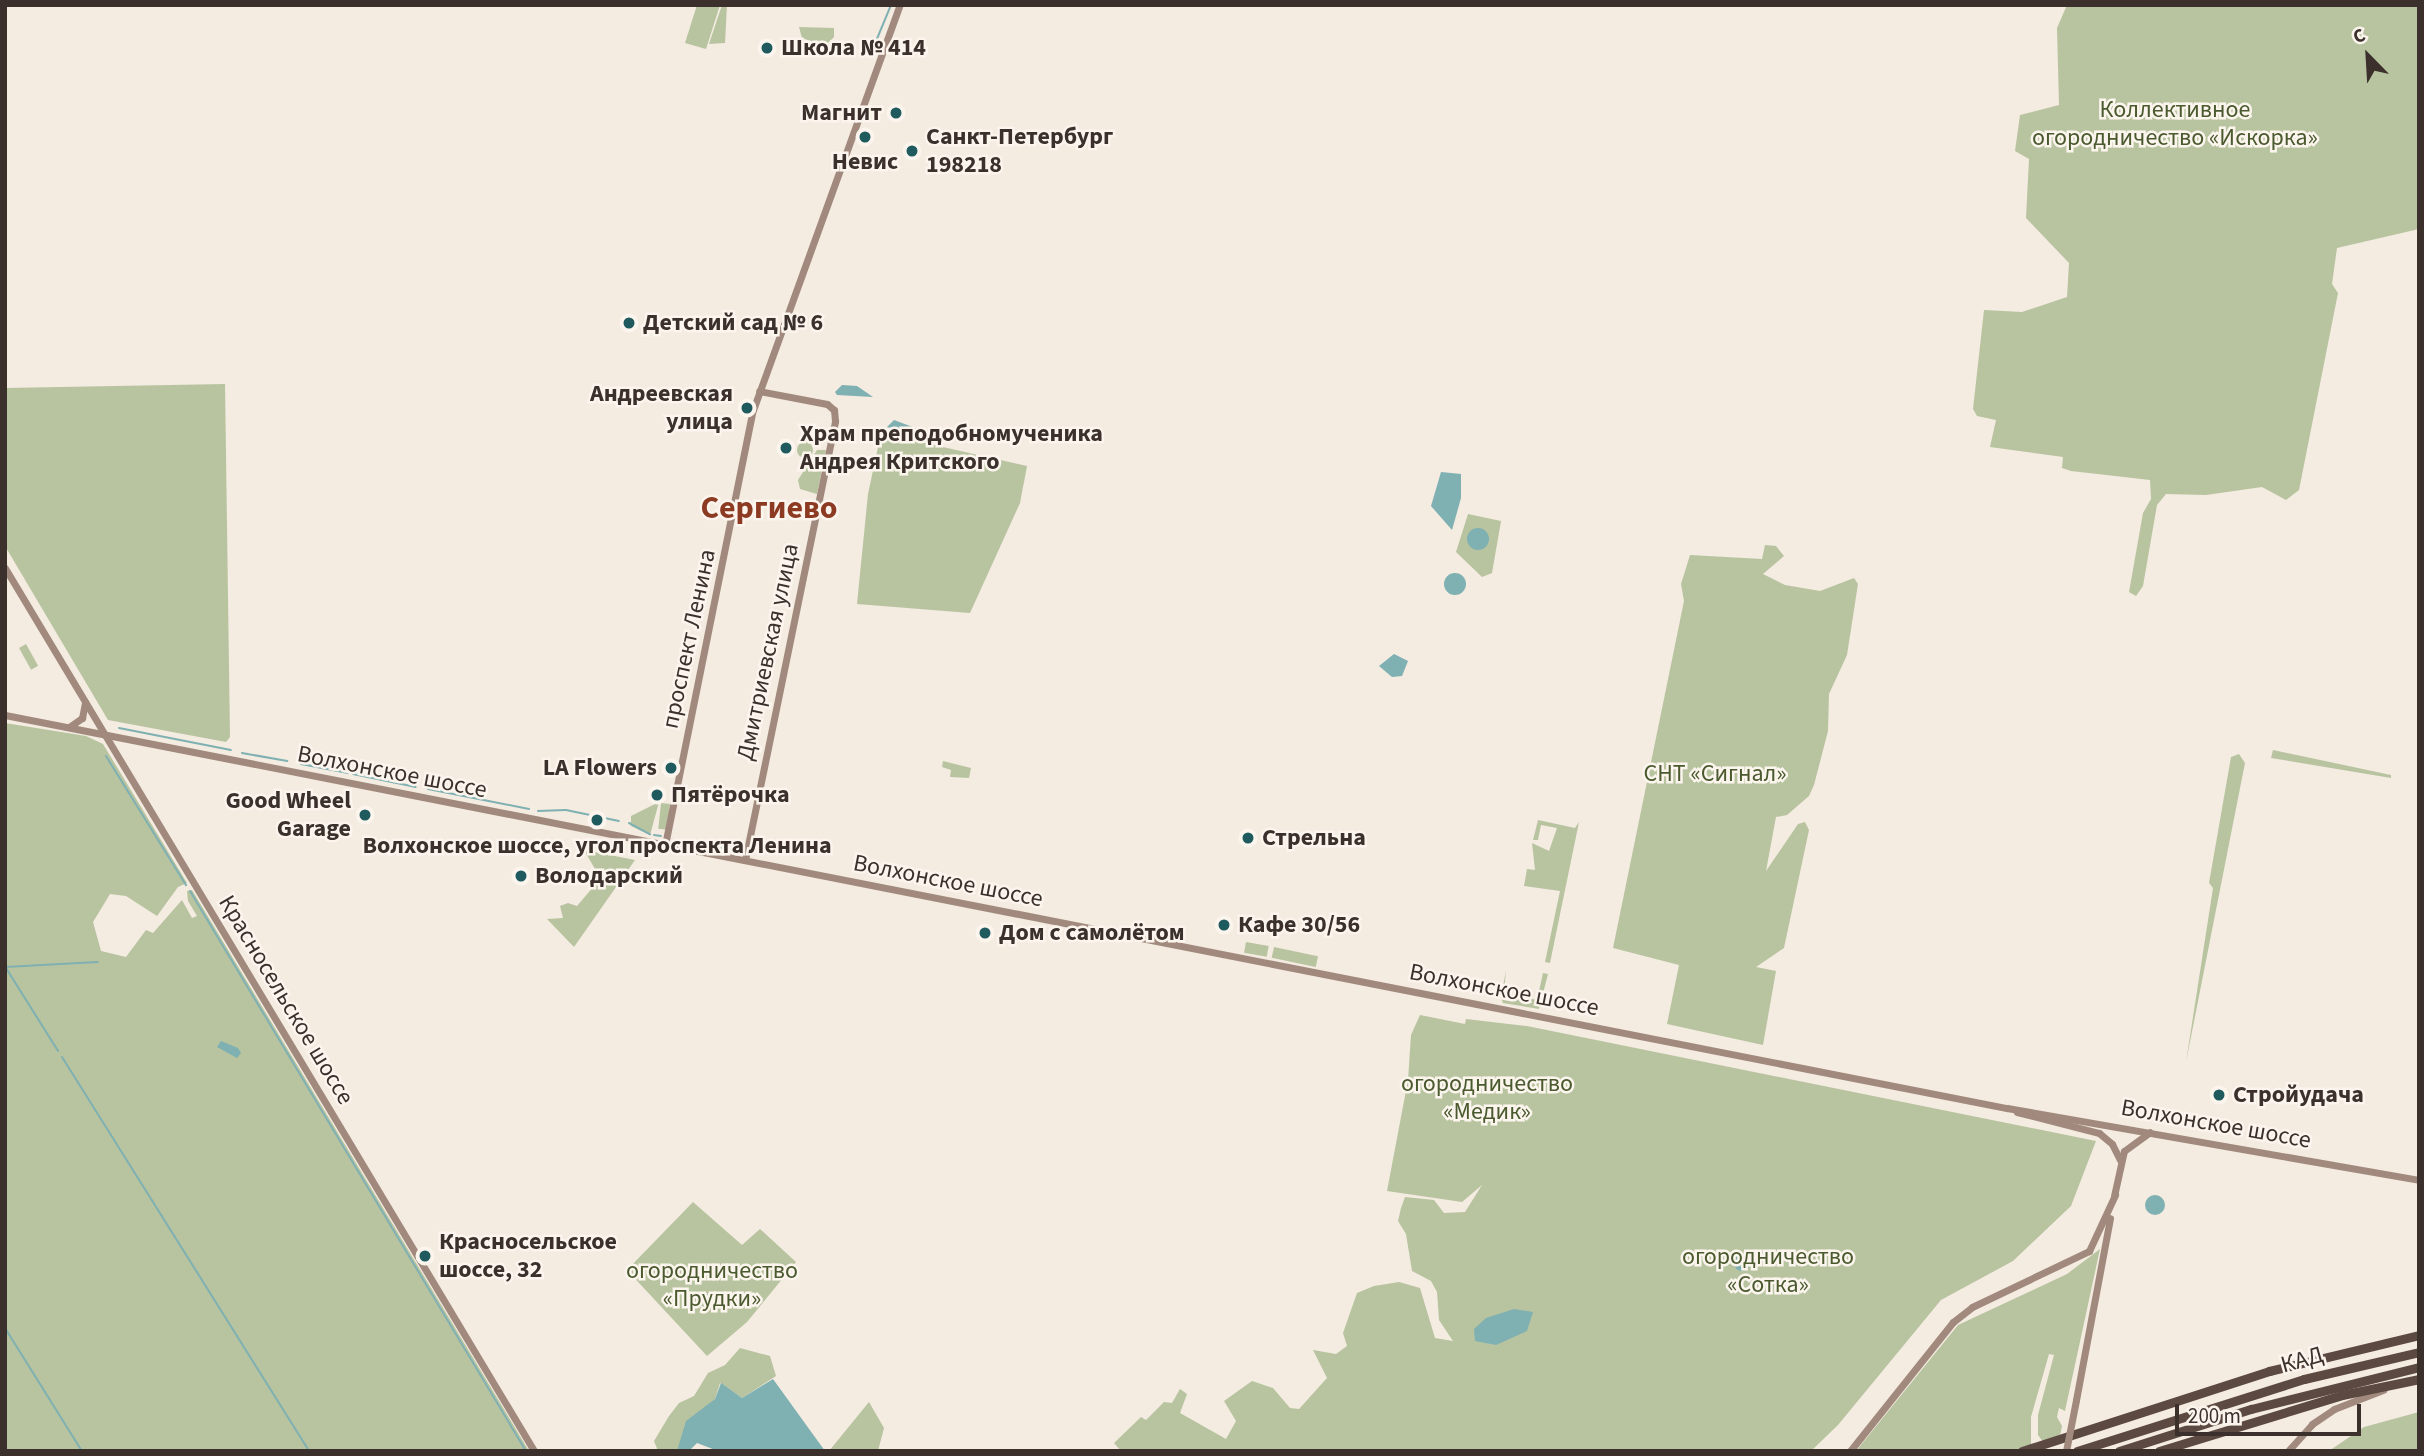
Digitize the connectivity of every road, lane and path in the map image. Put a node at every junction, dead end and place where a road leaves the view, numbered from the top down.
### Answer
1 (900, 5) edge
2 (759, 391) junction
3 (5, 568) edge
4 (85, 702) junction
5 (5, 715) edge
6 (68, 727) junction
7 (104, 734) junction
8 (665, 845) junction
9 (745, 860) junction
10 (2007, 1108) junction
11 (2150, 1132) junction
12 (2120, 1161) junction
13 (2419, 1180) edge
14 (2115, 1195) junction
15 (2419, 1335) edge
16 (2419, 1352) edge
17 (2419, 1367) edge
18 (2416, 1379) edge
19 (534, 1451) edge
20 (1850, 1451) edge
21 (2022, 1451) edge
22 (2066, 1451) edge
23 (2077, 1451) edge
24 (2119, 1451) edge
25 (2160, 1451) edge
26 (2288, 1451) edge

1 - 2 main road, проспект Ленина
2 - 8 main road, проспект Ленина
2 - 9 main road, Дмитриевская улица
3 - 4 main road, Красносельское шоссе
4 - 6 main road
4 - 7 main road, Красносельское шоссе
5 - 6 main road, Волхонское шоссе
6 - 7 main road, Волхонское шоссе
7 - 8 main road, Волхонское шоссе
7 - 19 main road, Красносельское шоссе
8 - 9 main road, Волхонское шоссе
9 - 10 main road, Волхонское шоссе
10 - 11 main road, Волхонское шоссе
10 - 12 main road, Волхонское шоссе
11 - 12 main road
11 - 13 main road, Волхонское шоссе
12 - 14 main road
14 - 20 main road
14 - 22 main road, bridge
15 - 21 highway
16 - 23 highway, КАД
17 - 24 highway, КАД
18 - 25 highway
18 - 26 main road

